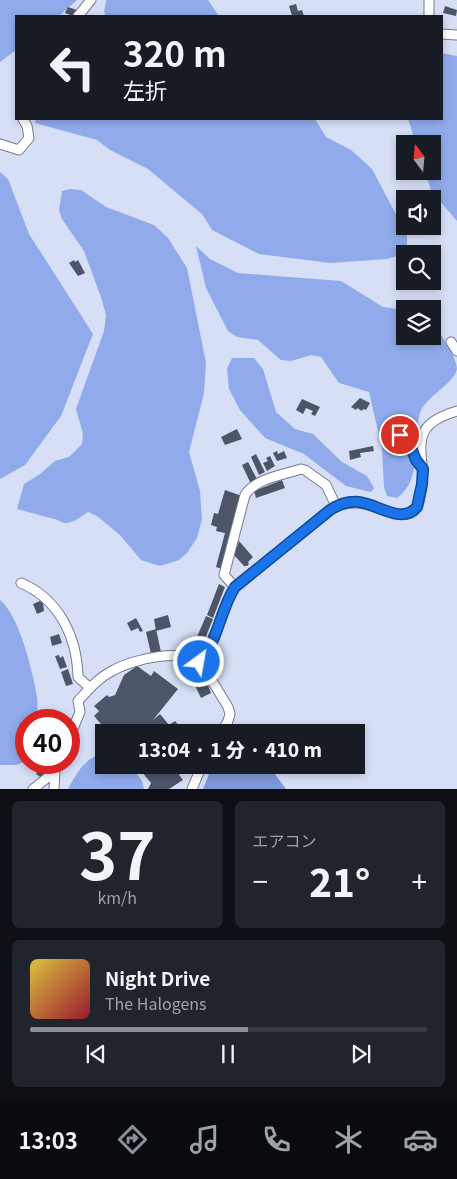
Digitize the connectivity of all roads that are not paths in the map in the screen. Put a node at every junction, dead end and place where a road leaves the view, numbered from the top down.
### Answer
1 (91, 0) edge
2 (429, 0) edge
3 (79, 15) edge
4 (429, 15) edge
5 (443, 34) edge
6 (457, 35) edge
7 (24, 120) edge
8 (0, 144) edge
9 (451, 342) dead end
10 (457, 351) edge
11 (457, 411) edge
12 (390, 434) dead end
13 (423, 469) junction
14 (336, 506) junction
15 (21, 583) dead end
16 (235, 587) junction
17 (199, 662) junction
18 (90, 688) junction
19 (79, 709) edge
20 (226, 724) edge
21 (48, 774) edge
22 (55, 774) edge
23 (198, 774) edge
24 (33, 789) edge
25 (54, 789) edge
26 (192, 789) edge

1 - 3 street
2 - 4 street
5 - 6 street
7 - 8 street
9 - 10 street
11 - 13 street
12 - 13 street
13 - 14 street
14 - 16 street
14 - 16 street
15 - 18 street
16 - 17 street
17 - 18 street
17 - 20 street
18 - 19 street
21 - 24 street
22 - 25 street
23 - 26 street

